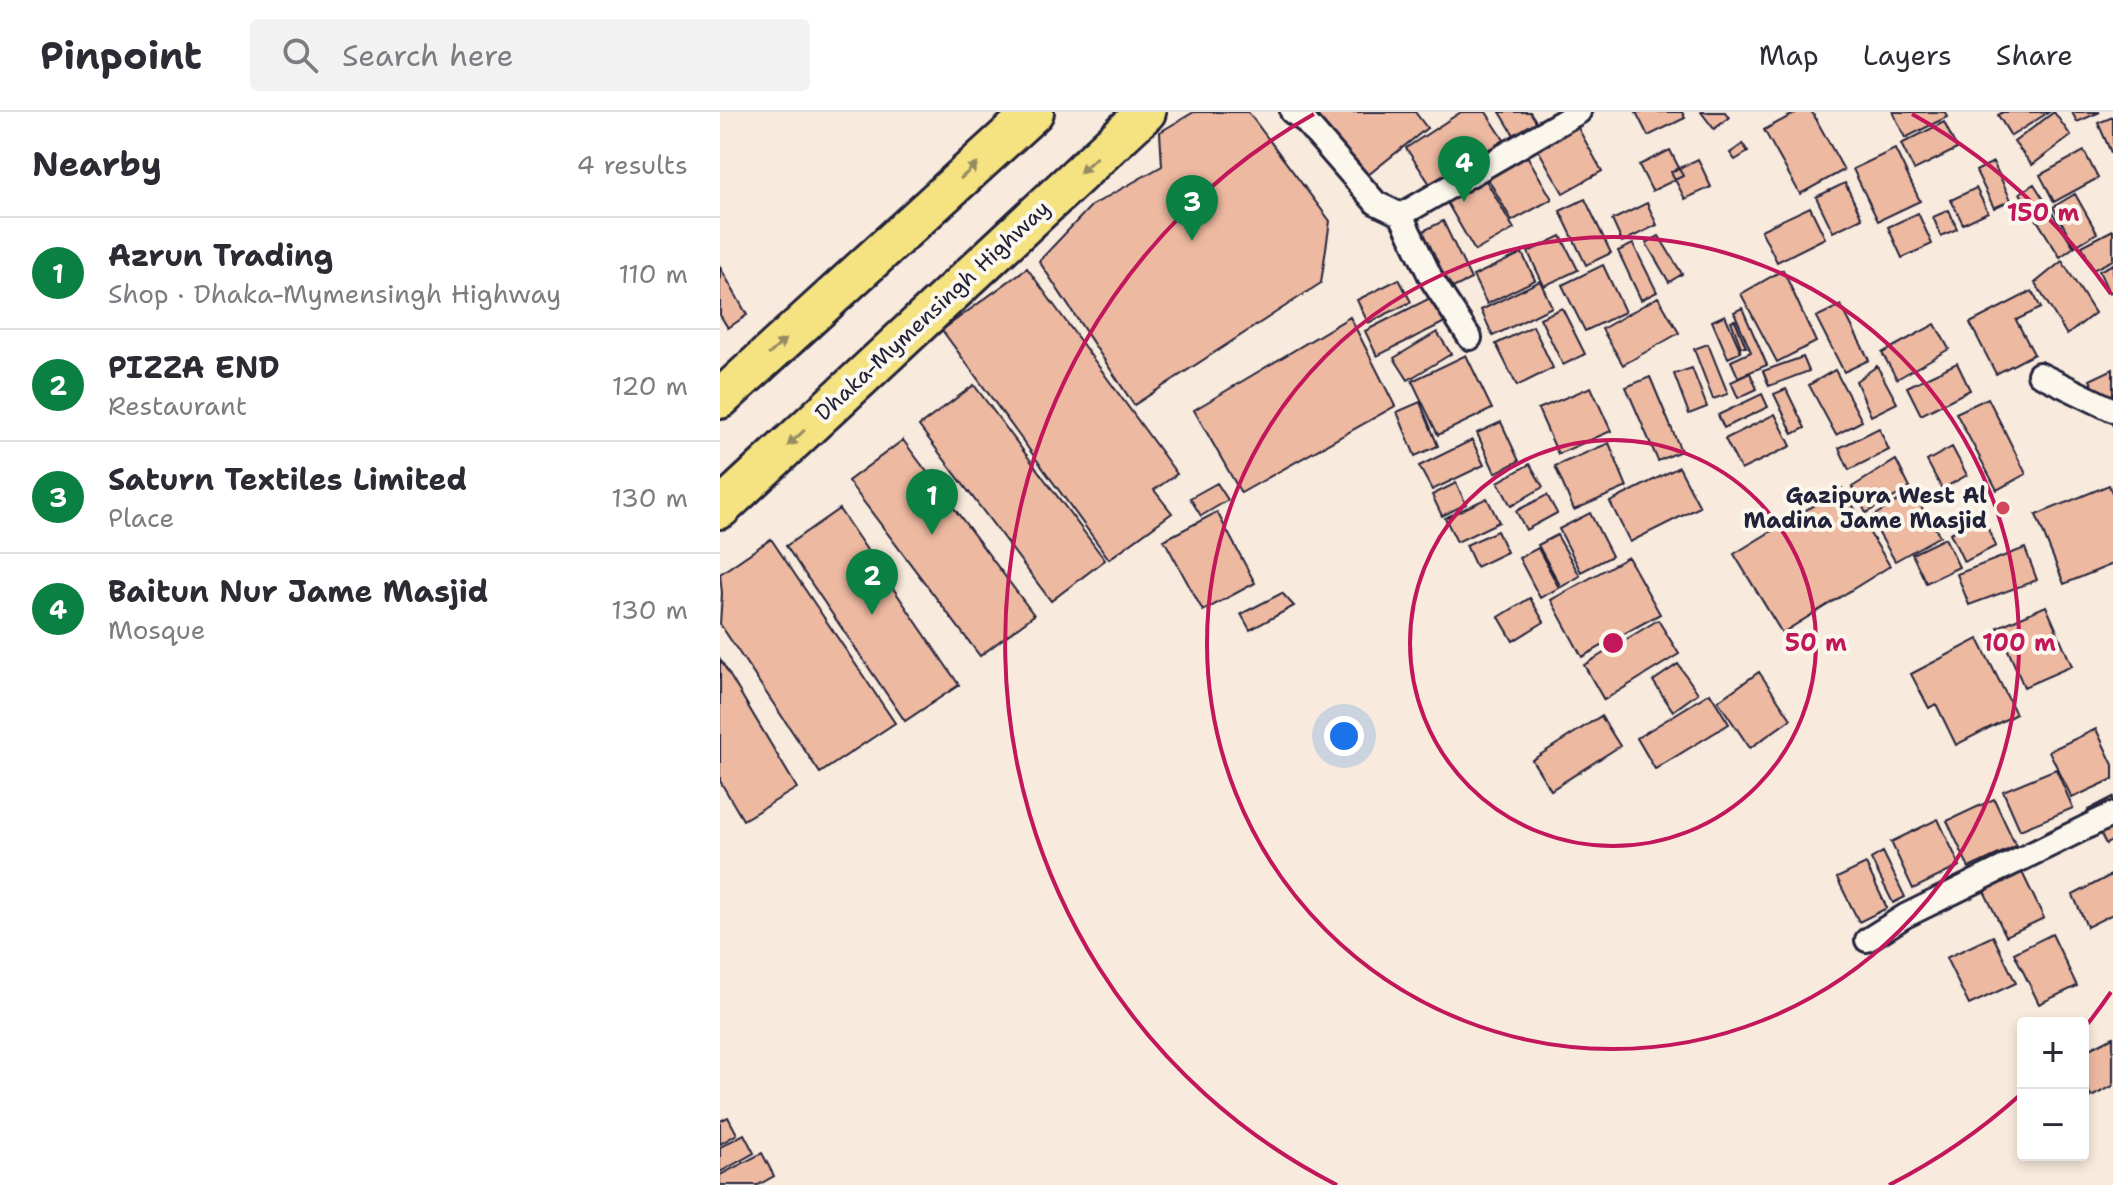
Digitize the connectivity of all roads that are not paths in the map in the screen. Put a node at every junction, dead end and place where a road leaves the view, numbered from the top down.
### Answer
1 (1034, 112) edge
2 (1146, 112) edge
3 (1292, 112) edge
4 (1579, 112) edge
5 (1401, 215) junction
6 (1470, 338) dead end
7 (2039, 374) dead end
8 (720, 399) edge
9 (2113, 410) edge
10 (720, 509) edge
11 (2113, 814) edge
12 (1867, 940) dead end

8 -> 1 highway
2 -> 10 highway, Dhaka-Mymensingh Highway
3 - 5 street
4 - 5 street
5 - 6 street
7 - 9 street
11 - 12 street

